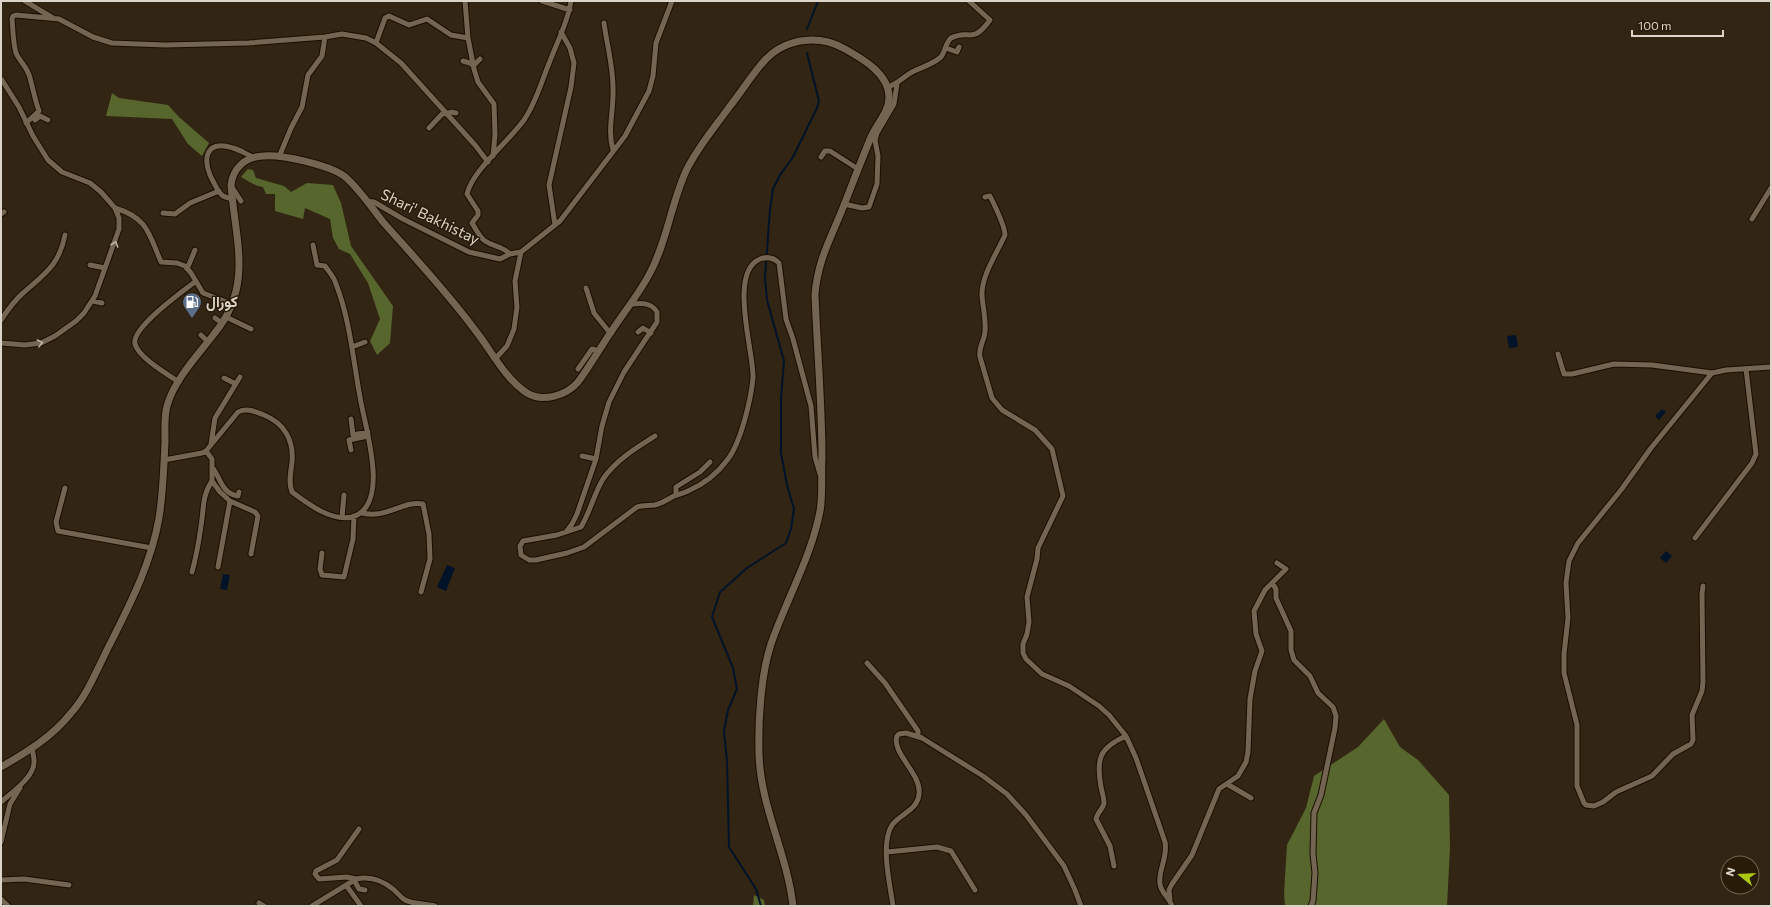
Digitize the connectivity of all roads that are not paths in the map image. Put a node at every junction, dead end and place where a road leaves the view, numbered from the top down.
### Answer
1 (25, 1) edge
2 (465, 1) edge
3 (542, 1) edge
4 (571, 1) edge
5 (672, 1) edge
6 (969, 1) edge
7 (570, 10) junction
8 (54, 19) junction
9 (604, 24) dead end
10 (561, 32) junction
11 (325, 37) junction
12 (468, 38) junction
13 (376, 43) junction
14 (959, 47) dead end
15 (946, 48) junction
16 (480, 59) dead end
17 (463, 62) dead end
18 (473, 65) junction
19 (2, 80) edge
20 (897, 84) junction
21 (888, 87) junction
22 (445, 113) junction
23 (456, 113) dead end
24 (48, 120) dead end
25 (27, 124) junction
26 (429, 128) dead end
27 (613, 150) junction
28 (279, 156) junction
29 (493, 156) junction
30 (253, 157) junction
31 (821, 157) dead end
32 (488, 162) junction
33 (858, 169) junction
34 (231, 185) junction
35 (1771, 188) edge
36 (218, 191) junction
37 (985, 197) dead end
38 (232, 199) junction
39 (365, 200) junction
40 (241, 201) dead end
41 (844, 204) junction
42 (115, 208) junction
43 (163, 214) dead end
44 (1752, 220) dead end
45 (555, 225) junction
46 (66, 235) dead end
47 (313, 245) dead end
48 (195, 250) dead end
49 (520, 252) junction
50 (510, 254) junction
51 (90, 265) dead end
52 (105, 268) junction
53 (187, 268) junction
54 (196, 281) junction
55 (586, 288) dead end
56 (92, 301) junction
57 (102, 303) dead end
58 (232, 304) junction
59 (630, 304) junction
60 (215, 318) dead end
61 (1, 320) edge
62 (224, 320) junction
63 (251, 330) dead end
64 (638, 332) dead end
65 (610, 333) junction
66 (651, 333) junction
67 (201, 334) dead end
68 (208, 342) junction
69 (365, 342) dead end
70 (1, 343) edge
71 (352, 347) junction
72 (599, 351) junction
73 (1558, 354) dead end
74 (495, 359) junction
75 (1771, 368) edge
76 (578, 369) dead end
77 (1746, 369) junction
78 (1712, 374) junction
79 (240, 377) dead end
80 (224, 378) dead end
81 (179, 382) junction
82 (236, 384) junction
83 (351, 419) dead end
84 (368, 434) junction
85 (655, 436) dead end
86 (210, 445) junction
87 (351, 450) dead end
88 (206, 451) junction
89 (582, 456) dead end
90 (596, 459) junction
91 (164, 460) junction
92 (710, 462) dead end
93 (212, 467) junction
94 (821, 478) junction
95 (212, 481) junction
96 (65, 488) dead end
97 (239, 492) dead end
98 (344, 495) dead end
99 (676, 495) junction
100 (230, 501) junction
101 (362, 513) junction
102 (354, 516) junction
103 (342, 518) junction
104 (566, 532) junction
105 (1695, 538) dead end
106 (152, 548) junction
107 (322, 553) dead end
108 (251, 554) dead end
109 (1277, 563) dead end
110 (218, 567) dead end
111 (192, 572) dead end
112 (1272, 583) junction
113 (1703, 586) dead end
114 (421, 592) dead end
115 (867, 663) dead end
116 (1126, 736) junction
117 (918, 737) junction
118 (32, 749) junction
119 (1, 767) edge
120 (23, 784) junction
121 (1227, 784) junction
122 (1251, 798) dead end
123 (1, 802) edge
124 (360, 829) dead end
125 (1, 842) edge
126 (887, 852) junction
127 (1114, 866) dead end
128 (355, 879) junction
129 (1, 880) edge
130 (69, 885) dead end
131 (346, 885) junction
132 (365, 890) dead end
133 (975, 890) dead end
134 (1, 899) edge
135 (406, 903) edge
136 (1171, 903) edge
137 (428, 905) edge
138 (8, 906) edge
139 (312, 906) edge
140 (361, 906) edge
141 (436, 906) edge
142 (793, 906) edge
143 (893, 906) edge
144 (1081, 906) edge
145 (1311, 906) edge

1 - 8 street
2 - 12 street
3 - 7 street
4 - 7 street, Shari' Bakhistay
5 - 27 street
6 - 15 street
7 - 10 street, Shari' Bakhistay
8 - 11 street
8 - 25 street
9 - 27 street
10 - 29 street, Shari' Bakhistay
10 - 45 street
11 - 13 street
11 - 28 street
12 - 13 street
12 - 18 street
13 - 22 street
14 - 15 street
15 - 20 street
16 - 18 street
17 - 18 street
18 - 29 street
19 - 25 street
20 - 21 street
20 - 41 street
21 - 33 main road
21 - 59 main road
22 - 23 street
22 - 26 street
22 - 32 street
24 - 25 street
25 - 42 street
27 - 45 street
28 - 30 main road
28 - 39 main road
29 - 32 street, Shari' Bakhistay
30 - 34 main road
30 - 36 street
31 - 33 street
32 - 50 street, Shari' Bakhistay
33 - 41 main road
34 - 38 main road
34 - 40 street
35 - 44 street
36 - 38 street
36 - 43 street
37 - 116 street
38 - 58 main road
39 - 50 street, Shari' Bakhistay
39 - 74 main road
41 - 94 main road
52 -> 42 street
42 - 53 street
45 - 49 street
46 - 61 street
47 - 71 street
48 - 53 street
49 - 50 street
49 - 74 street
51 - 52 street
52 - 56 street
53 - 54 street
54 - 58 street
54 - 81 street
55 - 65 street
56 - 57 street
70 -> 56 street
58 - 62 main road
59 - 65 main road
59 - 66 street
60 - 62 street
62 - 63 street
62 - 68 main road
64 - 66 street
65 - 72 main road
66 - 90 street
67 - 68 street
68 - 81 main road
69 - 71 street
71 - 84 street
72 - 74 main road
72 - 76 street
73 - 78 street
75 - 77 street
77 - 78 street
77 - 105 street
78 - 113 street
79 - 82 street
80 - 82 street
81 - 91 main road
82 - 86 street
83 - 84 street
84 - 87 street
84 - 101 street
85 - 104 street
86 - 88 street
86 - 103 street
88 - 91 street
88 - 93 street
89 - 90 street
90 - 104 street
91 - 106 main road
92 - 99 street
93 - 95 street
93 - 97 street
94 - 99 street
94 - 142 main road
95 - 100 street
95 - 111 street
96 - 106 street
98 - 103 street
99 - 104 street
100 - 108 street
100 - 110 street
101 - 102 street
101 - 114 street
102 - 103 street
102 - 107 street
106 - 118 main road
109 - 112 street
112 - 121 street
112 - 145 street
115 - 117 street
116 - 127 street
116 - 136 street
117 - 126 street
117 - 144 street
118 - 119 main road
118 - 120 street
120 - 123 street
120 - 125 street
121 - 122 street
121 - 136 street
124 - 128 street
126 - 133 street
126 - 143 street
128 - 131 street
128 - 132 street
128 - 135 street
129 - 130 street
131 - 139 street
131 - 140 street
134 - 138 street
135 - 137 street
137 - 141 street

